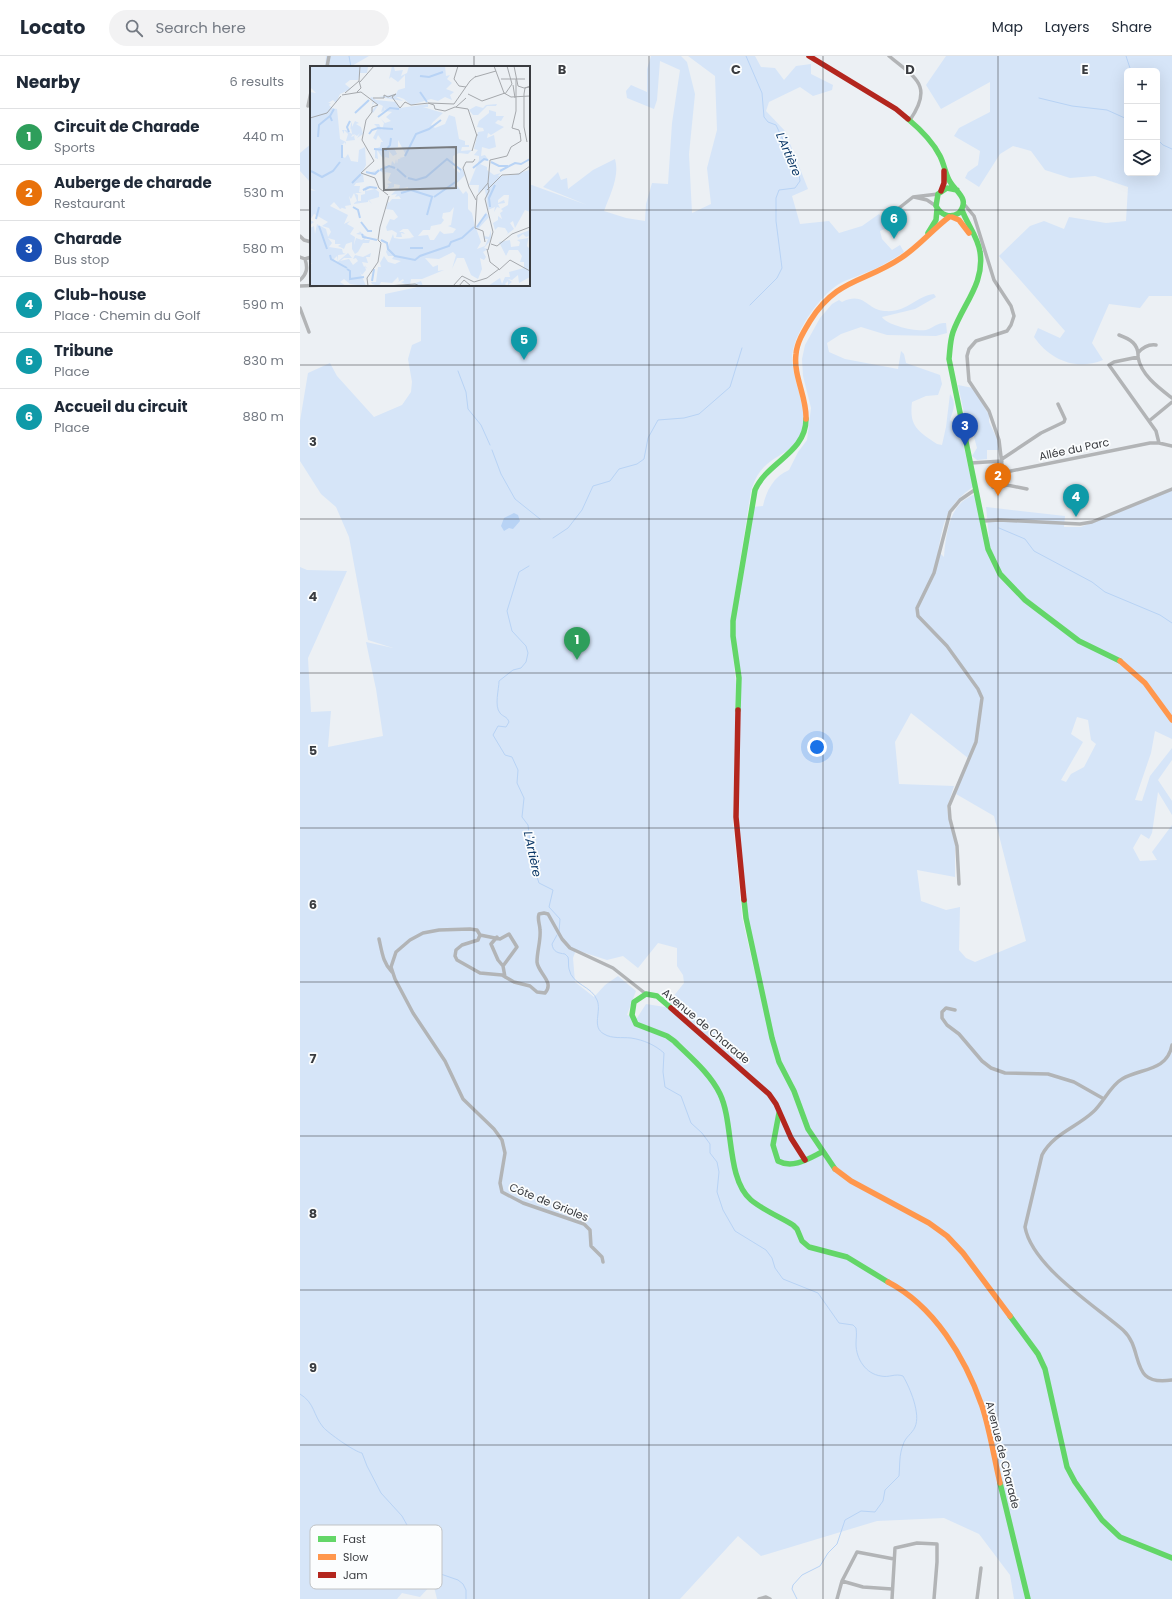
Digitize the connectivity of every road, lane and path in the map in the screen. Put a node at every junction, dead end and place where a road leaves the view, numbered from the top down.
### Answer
1 (329, 56) edge
2 (809, 56) edge
3 (889, 56) edge
4 (327, 66) edge
5 (310, 97) edge
6 (308, 106) dead end
7 (910, 120) junction
8 (942, 161) junction
9 (957, 190) junction
10 (940, 193) junction
11 (913, 197) junction
12 (963, 207) junction
13 (936, 208) junction
14 (951, 217) junction
15 (884, 220) dead end
16 (300, 236) edge
17 (310, 242) edge
18 (920, 243) junction
19 (979, 246) junction
20 (300, 257) edge
21 (310, 257) edge
22 (305, 259) junction
23 (309, 270) edge
24 (300, 280) edge
25 (300, 286) edge
26 (310, 286) edge
27 (300, 309) edge
28 (309, 332) dead end
29 (1119, 335) dead end
30 (1156, 345) dead end
31 (1138, 355) junction
32 (1172, 398) edge
33 (1172, 402) edge
34 (1058, 404) dead end
35 (1149, 421) junction
36 (1158, 443) junction
37 (1172, 446) edge
38 (1002, 460) junction
39 (971, 463) junction
40 (1006, 472) junction
41 (1007, 485) junction
42 (992, 487) dead end
43 (977, 489) junction
44 (1027, 489) dead end
45 (1172, 489) edge
46 (984, 522) junction
47 (1172, 720) edge
48 (959, 884) dead end
49 (480, 935) junction
50 (496, 937) junction
51 (379, 939) dead end
52 (504, 966) junction
53 (393, 973) junction
54 (505, 977) junction
55 (646, 994) junction
56 (955, 1010) dead end
57 (1172, 1045) edge
58 (1104, 1099) junction
59 (779, 1109) junction
60 (822, 1152) junction
61 (805, 1160) junction
62 (603, 1262) dead end
63 (1172, 1380) edge
64 (1172, 1558) edge
65 (894, 1559) junction
66 (981, 1568) dead end
67 (842, 1581) junction
68 (892, 1589) junction
69 (977, 1598) edge
70 (760, 1599) edge
71 (770, 1599) edge
72 (837, 1599) edge
73 (892, 1599) edge
74 (934, 1599) edge
75 (972, 1599) edge
76 (1028, 1599) edge

1 - 4 street
2 - 7 street
3 - 7 street
5 - 6 street
7 - 8 street
8 - 9 street
8 - 10 street
9 - 10 street
9 - 12 street
10 - 11 street
10 - 13 street
11 - 13 street
11 - 15 street
12 - 14 street
12 - 19 street
12 - 38 street
13 - 14 street
13 - 18 street
14 - 18 street
14 - 19 street
16 - 17 street
18 - 60 street
19 - 39 street
20 - 22 street
21 - 22 street
22 - 23 street
23 - 24 street
25 - 26 street
27 - 28 street
29 - 31 street
30 - 31 street
31 - 32 street
31 - 35 street
33 - 35 street
34 - 38 street
35 - 36 street
36 - 37 street
36 - 40 street, Allée du Parc
38 - 39 street
38 - 40 street
39 - 43 street
40 - 41 street
41 - 42 street
41 - 44 street
43 - 46 street
43 - 48 street
45 - 46 street
46 - 47 street
49 - 50 street
49 - 53 street
49 - 54 street
50 - 52 street
50 - 52 street
51 - 53 street
52 - 54 street
53 - 62 street, Côte de Grioles
54 - 55 street
55 - 59 street, Avenue de Charade
55 - 76 street, Avenue de Charade
56 - 58 street
57 - 58 street
58 - 63 street
59 - 61 street, Avenue de Charade
59 - 61 street
60 - 61 street
60 - 64 street
65 - 67 street
65 - 68 street
65 - 74 street
66 - 69 street
67 - 68 street
67 - 72 street
68 - 73 street
69 - 75 street
70 - 71 street

